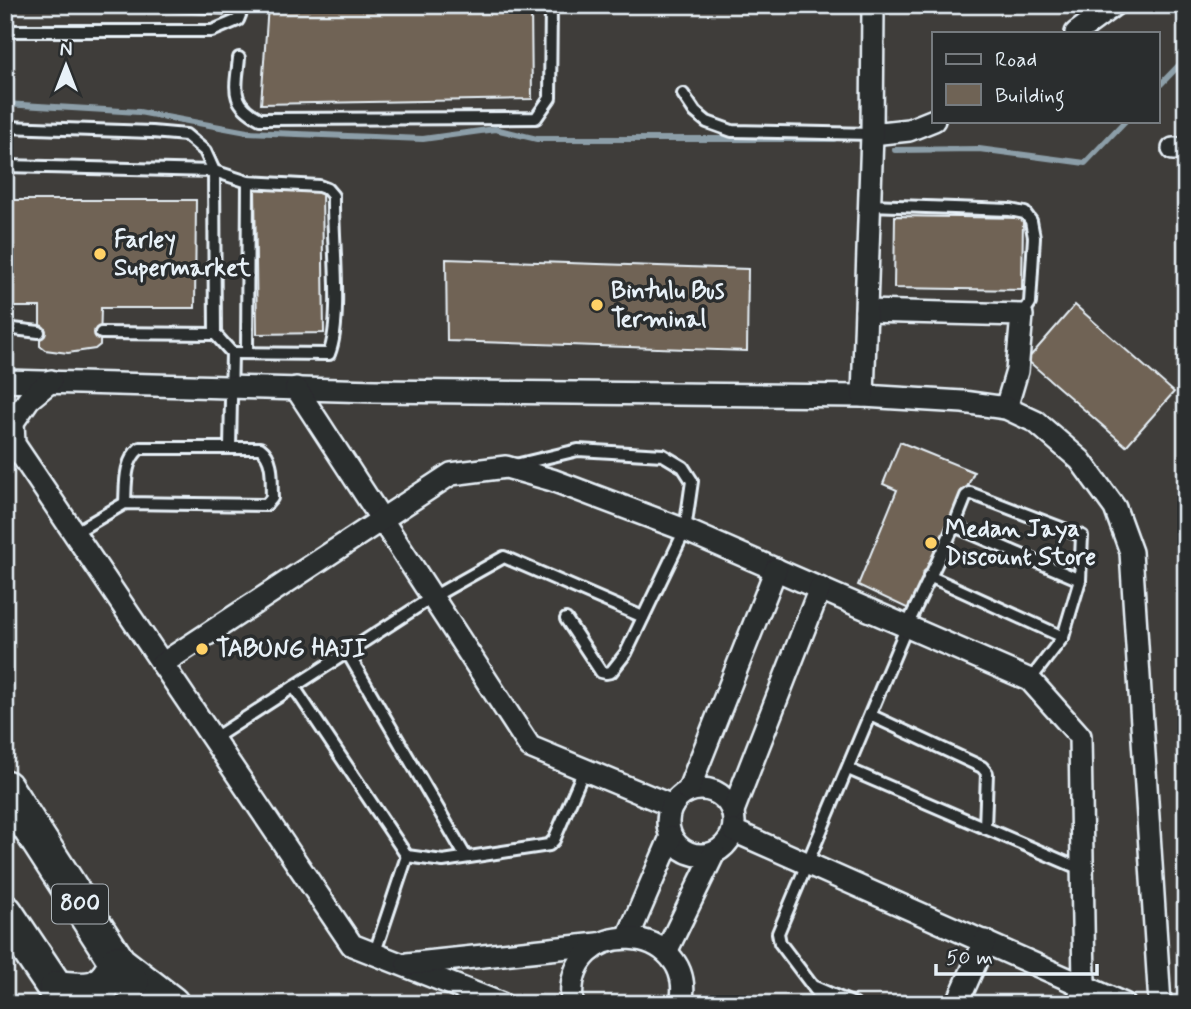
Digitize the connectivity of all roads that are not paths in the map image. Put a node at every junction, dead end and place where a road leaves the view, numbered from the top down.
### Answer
1 (244, 5) edge
2 (551, 5) edge
3 (873, 5) edge
4 (1114, 5) edge
5 (6, 31) edge
6 (1077, 32) edge
7 (239, 58) dead end
8 (683, 94) dead end
9 (932, 121) edge
10 (5, 127) edge
11 (873, 134) junction
12 (5, 166) edge
13 (214, 172) junction
14 (248, 182) junction
15 (870, 205) junction
16 (866, 311) junction
17 (1022, 315) junction
18 (5, 328) edge
19 (39, 332) dead end
20 (101, 334) dead end
21 (215, 334) junction
22 (232, 353) junction
23 (247, 353) junction
24 (5, 381) edge
25 (51, 381) junction
26 (230, 386) junction
27 (296, 388) junction
28 (863, 396) junction
29 (1006, 408) junction
30 (10, 440) edge
31 (230, 447) junction
32 (506, 467) junction
33 (125, 503) junction
34 (381, 520) junction
35 (954, 527) junction
36 (685, 530) junction
37 (74, 533) junction
38 (776, 569) junction
39 (929, 576) junction
40 (1080, 580) junction
41 (820, 588) junction
42 (431, 597) junction
43 (643, 617) junction
44 (566, 619) dead end
45 (906, 626) junction
46 (1063, 637) junction
47 (347, 652) junction
48 (162, 664) junction
49 (1030, 680) junction
50 (294, 687) junction
51 (870, 715) junction
52 (213, 739) junction
53 (848, 769) junction
54 (584, 770) junction
55 (5, 788) edge
56 (688, 791) junction
57 (672, 806) junction
58 (733, 821) junction
59 (985, 828) junction
60 (671, 836) junction
61 (714, 853) junction
62 (407, 856) junction
63 (466, 857) junction
64 (809, 864) junction
65 (1083, 870) junction
66 (5, 913) edge
67 (628, 937) junction
68 (985, 941) junction
69 (598, 944) junction
70 (666, 952) junction
71 (374, 955) junction
72 (118, 963) junction
73 (401, 965) junction
74 (680, 976) junction
75 (813, 986) junction
76 (1081, 994) edge
77 (61, 999) edge
78 (145, 1004) edge
79 (172, 1004) edge
80 (502, 1004) edge
81 (572, 1004) edge
82 (681, 1004) edge
83 (699, 1004) edge
84 (826, 1004) edge
85 (854, 1004) edge
86 (957, 1004) edge
87 (1124, 1004) edge
88 (1160, 1004) edge

1 - 5 lane
2 - 7 lane
3 - 11 street
4 - 6 street
8 - 11 lane
9 - 11 street
10 - 13 lane
11 - 15 street
12 - 13 lane
13 - 14 lane
13 - 21 lane
14 - 23 lane
14 - 23 lane
15 - 16 street
15 - 17 lane
16 - 17 street
16 - 28 street
17 - 29 street
18 - 19 lane
20 - 21 lane
21 - 22 lane
22 - 23 lane
22 - 26 lane
24 - 25 street
25 - 26 street
25 - 30 street
26 - 27 street
26 - 31 lane
27 - 28 street
27 - 34 street
28 - 29 street
29 - 88 street
30 - 37 street
31 - 33 lane
31 - 33 lane
32 - 34 street
32 - 36 street
32 - 36 lane
33 - 37 lane
34 - 42 street
34 - 48 street
35 - 39 lane
35 - 40 lane
35 - 40 lane
36 - 38 street
36 - 43 lane
37 - 48 street
38 - 41 street
38 - 56 street
39 - 45 lane
39 - 46 lane
40 - 46 lane
41 - 45 street
41 - 58 street
42 - 43 lane
42 - 47 lane
42 - 54 street
43 - 44 lane
45 - 49 street
45 - 51 lane
46 - 49 lane
47 - 50 lane
47 - 63 lane
48 - 52 street
49 - 65 street
50 - 52 lane
50 - 62 lane
51 - 53 lane
51 - 59 lane
52 - 71 street
53 - 59 lane
53 - 64 lane
54 - 57 street
54 - 63 lane
55 - 72 main road, 800
56 - 57 street
56 - 58 street
57 - 60 street
58 - 61 street
58 - 64 street
59 - 65 lane
60 - 61 street
60 - 67 street
61 - 70 street
62 - 63 lane
62 - 71 lane
64 - 68 street
64 - 75 lane
65 - 76 street
66 - 77 main road, 800
67 - 69 street
67 - 70 street
68 - 76 street
68 - 86 street
69 - 73 street
69 - 81 street
70 - 74 street
71 - 73 street
72 - 77 main road
72 - 78 main road
72 - 79 main road, 800
73 - 80 street
74 - 82 street
74 - 83 street
75 - 84 lane
75 - 85 lane
76 - 87 street

